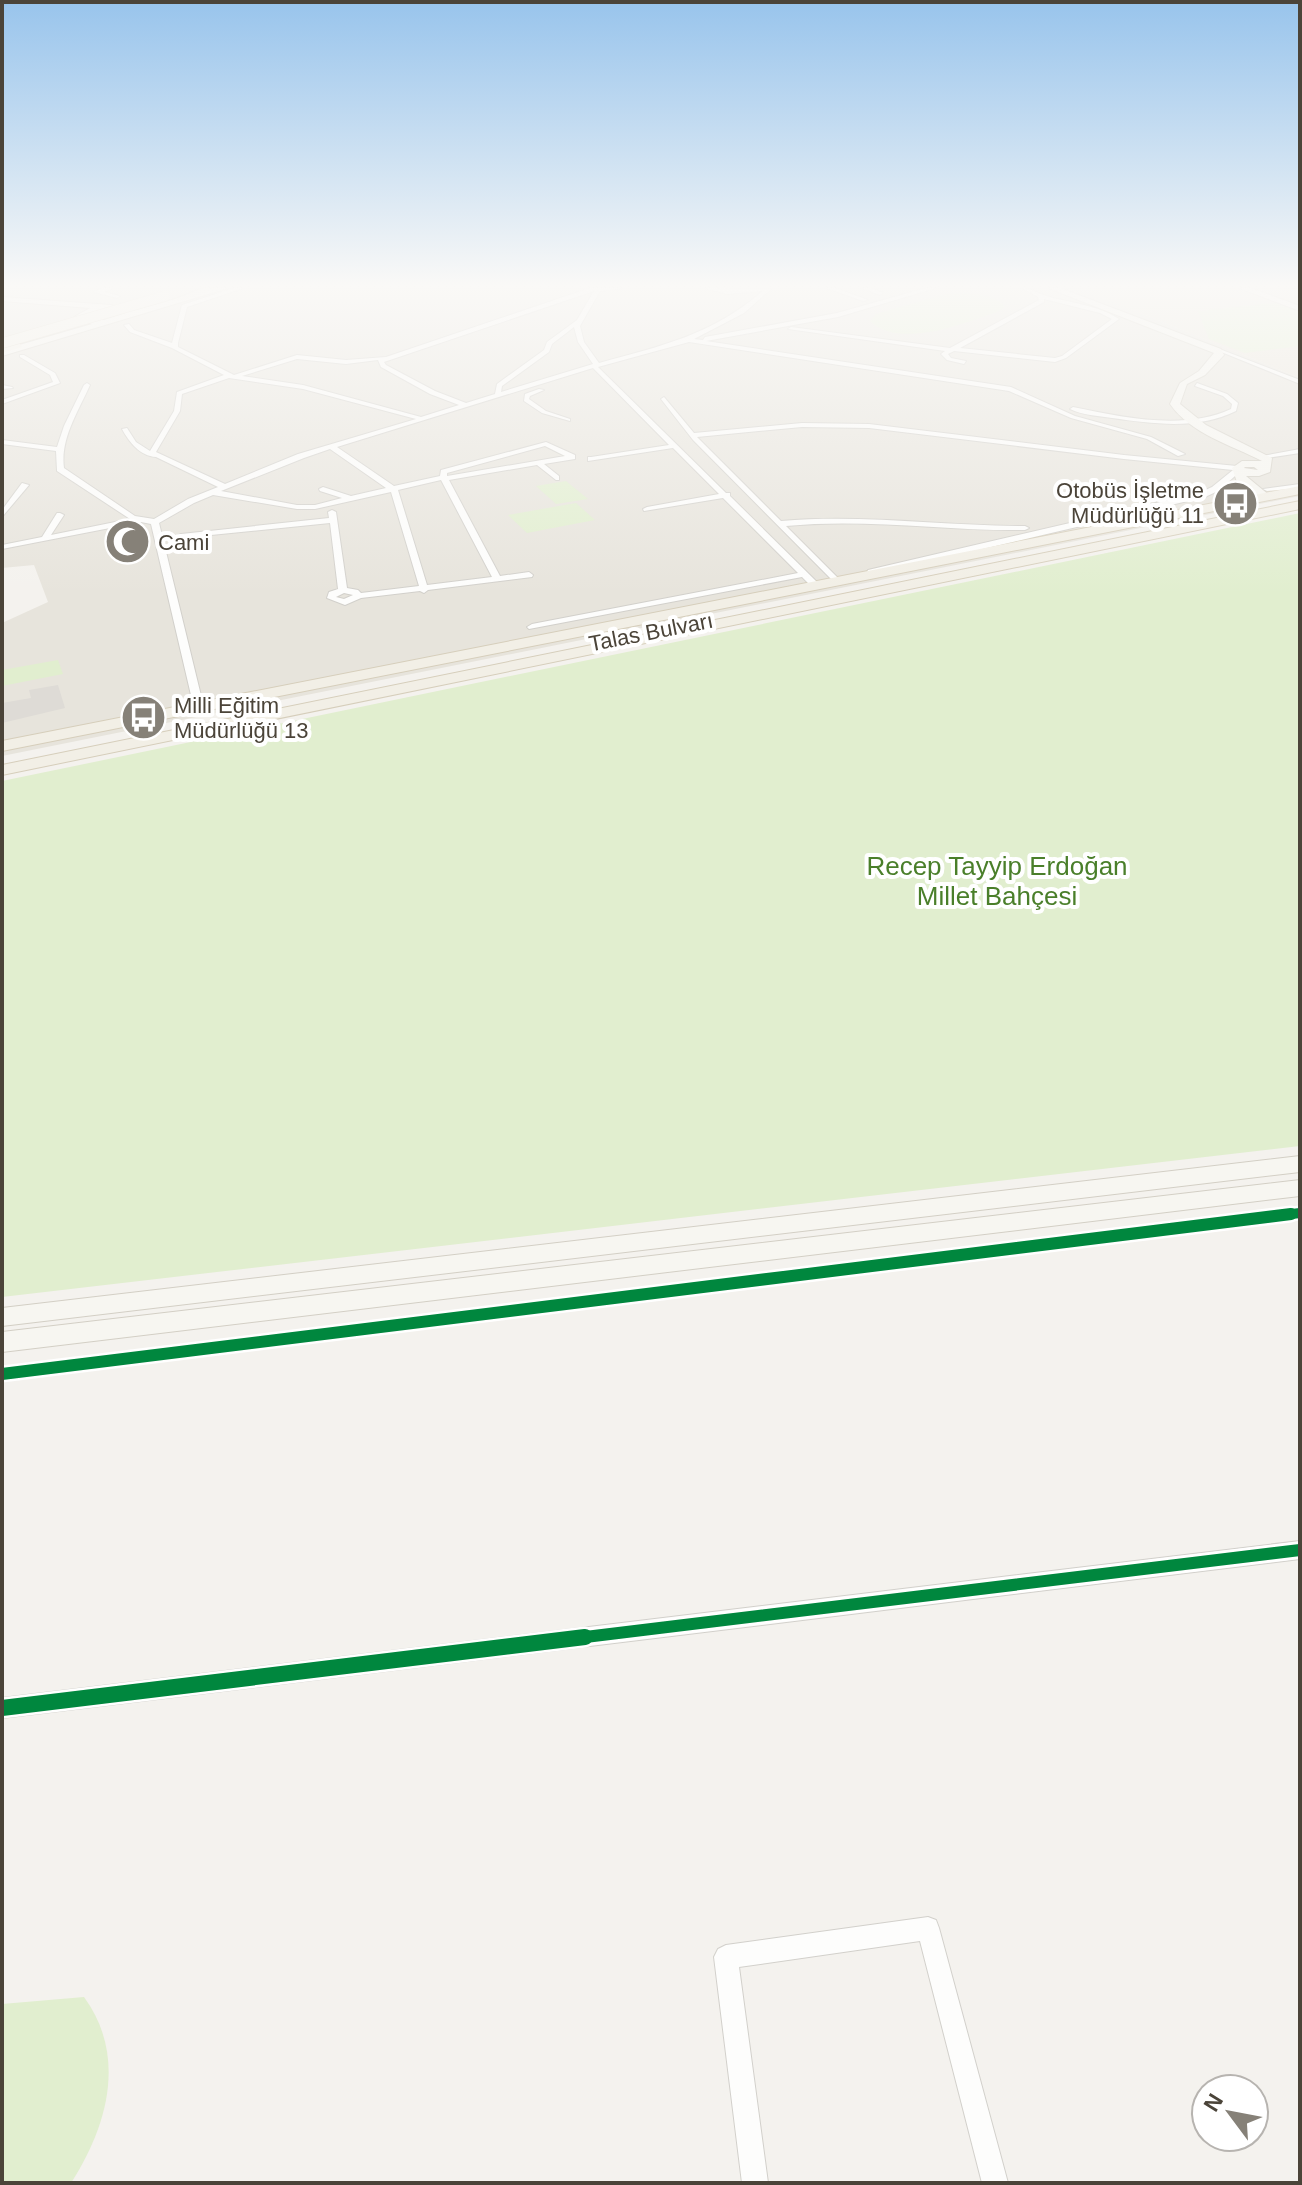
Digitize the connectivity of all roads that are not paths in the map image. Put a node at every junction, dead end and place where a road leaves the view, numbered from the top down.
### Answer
1 (37, 390) edge
2 (85, 390) edge
3 (188, 390) edge
4 (314, 390) edge
5 (425, 390) edge
6 (498, 390) edge
7 (513, 390) edge
8 (543, 390) edge
9 (619, 390) edge
10 (1013, 390) edge
11 (1187, 390) edge
12 (1205, 390) edge
13 (498, 394) junction
14 (664, 399) dead end
15 (1038, 399) junction
16 (2, 402) edge
17 (464, 405) junction
18 (420, 418) junction
19 (568, 420) dead end
20 (1191, 422) junction
21 (125, 429) dead end
22 (692, 435) junction
23 (2, 442) edge
24 (330, 446) junction
25 (674, 446) junction
26 (61, 450) junction
27 (1300, 451) edge
28 (1181, 454) dead end
29 (153, 456) junction
30 (1261, 457) junction
31 (591, 459) dead end
32 (540, 464) junction
33 (1242, 470) junction
34 (1264, 471) junction
35 (443, 478) junction
36 (556, 478) dead end
37 (1224, 482) junction
38 (25, 485) dead end
39 (224, 487) junction
40 (1300, 488) edge
41 (323, 489) dead end
42 (394, 490) junction
43 (212, 492) junction
44 (1270, 493) junction
45 (727, 495) junction
46 (352, 499) junction
47 (1300, 503) edge
48 (330, 504) junction
49 (647, 509) dead end
50 (2, 515) edge
51 (60, 515) dead end
52 (139, 520) junction
53 (333, 520) junction
54 (155, 522) junction
55 (779, 524) junction
56 (1057, 526) junction
57 (181, 536) dead end
58 (44, 540) junction
59 (2, 547) edge
60 (804, 574) junction
61 (529, 575) dead end
62 (498, 580) junction
63 (837, 582) junction
64 (816, 586) junction
65 (343, 590) junction
66 (424, 590) junction
67 (359, 596) junction
68 (532, 627) dead end
69 (199, 708) junction
70 (2, 746) edge
71 (2, 763) edge
72 (2, 770) edge
73 (1300, 1164) edge
74 (1300, 1188) edge
75 (1300, 1213) edge
76 (2, 1317) edge
77 (2, 1342) edge
78 (2, 1374) edge
79 (1300, 1550) edge
80 (2, 1708) edge
81 (755, 2183) edge
82 (995, 2183) edge

1 - 16 street
2 - 26 street
3 - 29 street
4 - 18 street
5 - 17 street
6 - 13 street
7 - 13 street
8 - 19 street
9 - 25 street
10 - 15 street
11 - 20 street
12 - 20 street
13 - 17 street
14 - 22 street
15 - 20 street
15 - 28 street
17 - 18 street
18 - 24 street
20 - 30 street
21 - 29 street
22 - 33 street
22 - 55 street
23 - 26 street
24 - 39 street
24 - 42 street
25 - 31 street
25 - 45 street
26 - 52 street
27 - 30 street
29 - 39 street
30 - 33 street
30 - 34 street
32 - 35 street
32 - 35 street
32 - 36 street
33 - 34 street
33 - 37 street
33 - 37 street
33 - 44 street
34 - 44 street
35 - 42 street
35 - 62 street
37 - 56 street
38 - 50 street
39 - 43 street
40 - 44 main road, Talas Bulvarı
41 - 46 street
42 - 46 street
42 - 66 street
43 - 48 street
43 - 54 street
44 - 63 main road, Talas Bulvarı
45 - 49 street
45 - 60 street
46 - 48 street
47 - 71 main road, Talas Bulvarı
47 - 72 main road
48 - 53 street
51 - 58 street
52 - 54 street
52 - 58 street
53 - 57 street
53 - 65 street
54 - 69 street
55 - 56 street
55 - 63 street
56 - 63 street
58 - 59 street
60 - 64 street
60 - 68 street
61 - 62 street
62 - 66 street
63 - 64 main road, Talas Bulvarı
64 - 69 main road, Talas Bulvarı
65 - 67 street
65 - 67 street
66 - 67 street
69 - 70 main road, Talas Bulvarı
73 - 76 street
74 - 77 street
75 - 78 street
79 - 80 street
81 - 82 street

